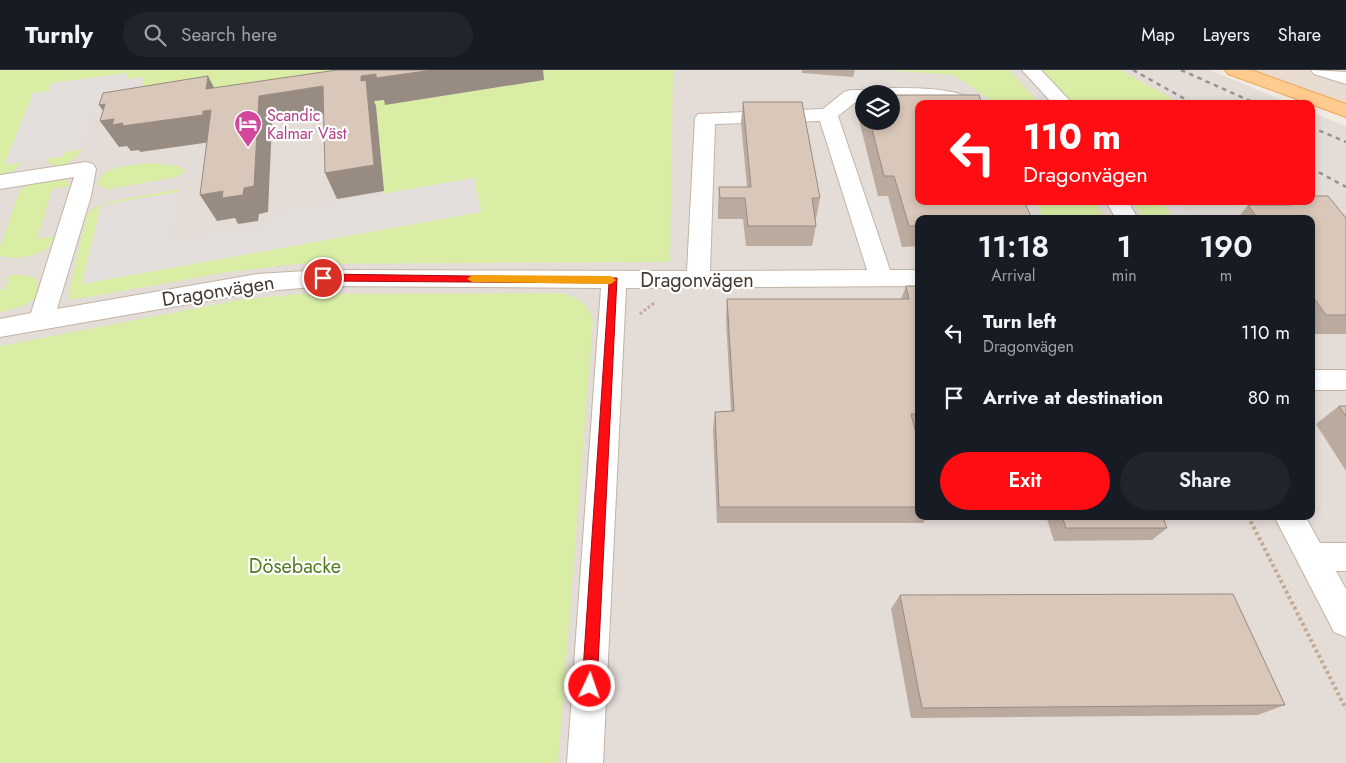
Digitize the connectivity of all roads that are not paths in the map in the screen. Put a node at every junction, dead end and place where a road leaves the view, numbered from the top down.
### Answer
1 (1031, 70) edge
2 (1234, 70) edge
3 (1320, 70) edge
4 (1346, 78) edge
5 (900, 93) edge
6 (855, 96) edge
7 (958, 100) edge
8 (1060, 100) edge
9 (1346, 110) edge
10 (828, 115) junction
11 (0, 182) edge
12 (881, 278) junction
13 (915, 278) edge
14 (614, 280) junction
15 (698, 280) junction
16 (41, 320) junction
17 (0, 328) edge
18 (1315, 380) edge
19 (1346, 380) edge
20 (1291, 520) edge
21 (1311, 557) junction
22 (1346, 557) edge
23 (1346, 621) edge
24 (585, 763) edge

1 - 8 street
2 - 9 main road
3 - 4 street
5 - 7 street
6 - 10 street
10 - 12 street
10 - 15 street
11 - 16 street
12 - 13 street, Dragonvägen
12 - 15 street, Dragonvägen
14 - 15 street, Dragonvägen
14 - 16 street, Dragonvägen
14 - 24 street
16 - 17 street, Dragonvägen
18 - 19 street
20 - 21 street
21 - 22 street
21 - 23 street

